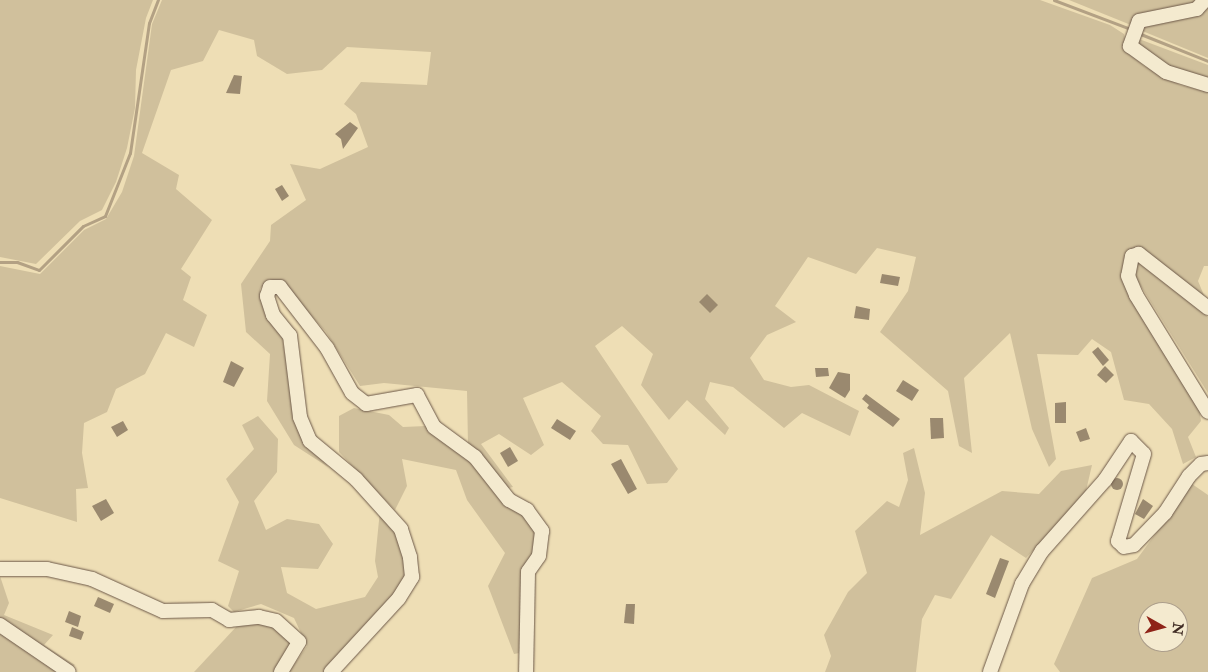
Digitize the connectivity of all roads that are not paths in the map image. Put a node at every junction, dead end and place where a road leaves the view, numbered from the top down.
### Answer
1 (1204, 0) edge
2 (1208, 85) edge
3 (1208, 308) edge
4 (1208, 412) edge
5 (1208, 464) edge
6 (0, 569) edge
7 (0, 625) edge
8 (69, 672) edge
9 (281, 672) edge
10 (331, 672) edge
11 (526, 672) edge
12 (990, 672) edge

1 - 2 street
3 - 4 street
5 - 12 street
6 - 9 street
7 - 8 street
10 - 11 street

